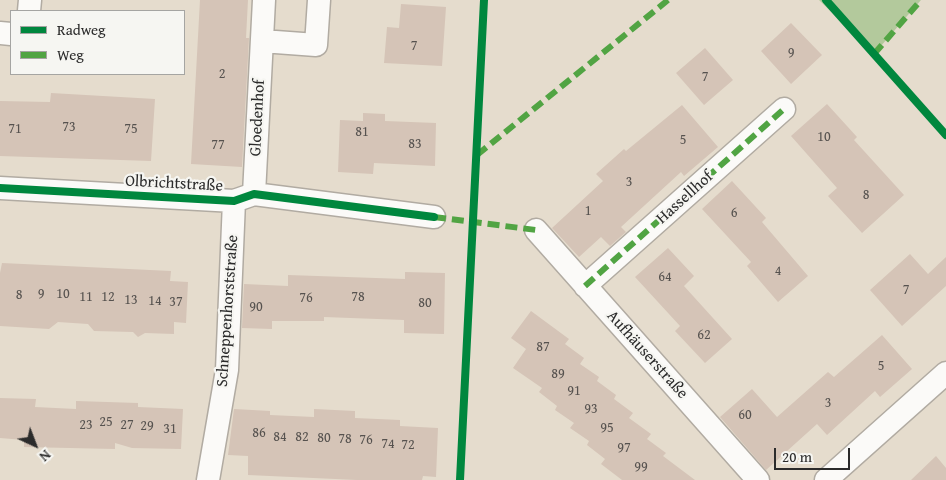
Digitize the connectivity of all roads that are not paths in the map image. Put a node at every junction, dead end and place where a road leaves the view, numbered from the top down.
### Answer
1 (264, 0) edge
2 (319, 0) edge
3 (262, 41) junction
4 (784, 109) dead end
5 (0, 188) edge
6 (244, 198) junction
7 (434, 217) dead end
8 (536, 230) dead end
9 (585, 286) junction
10 (946, 373) edge
11 (208, 480) edge
12 (758, 480) edge
13 (826, 480) edge

1 - 3 street, Gloedenhof
2 - 3 street
3 - 6 street, Gloedenhof
4 - 9 street, Hassellhof
5 - 6 street, Olbrichtstraße
6 - 7 street, Olbrichtstraße
6 - 11 street, Schneppenhorststraße
8 - 9 street, Aufhäuserstraße
9 - 12 street, Aufhäuserstraße
10 - 13 street

